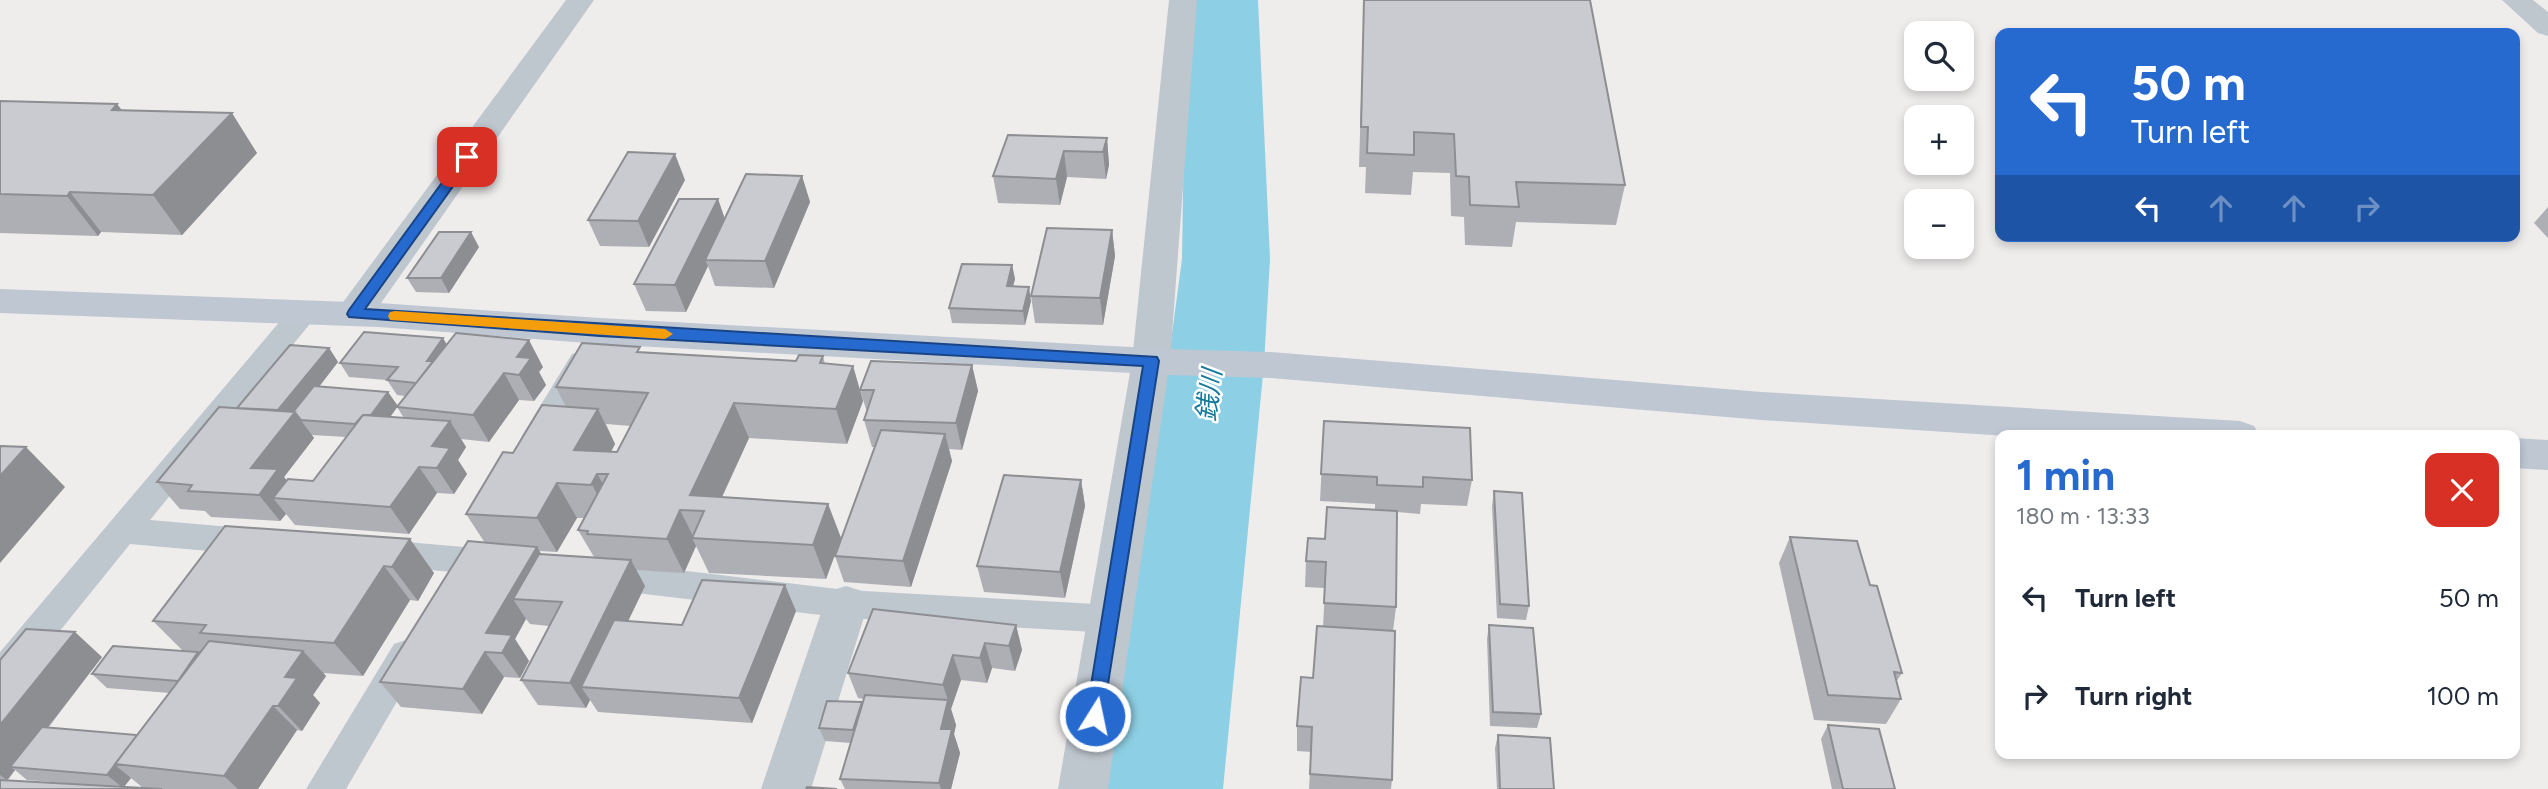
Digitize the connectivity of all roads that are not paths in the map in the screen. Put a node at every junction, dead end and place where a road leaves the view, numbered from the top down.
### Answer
1 (580, 0) edge
2 (1182, 0) edge
3 (2516, 0) edge
4 (2548, 27) edge
5 (0, 301) edge
6 (303, 313) junction
7 (354, 314) junction
8 (600, 331) junction
9 (1159, 362) junction
10 (2140, 430) edge
11 (2520, 453) edge
12 (2548, 455) edge
13 (518, 468) edge
14 (122, 531) junction
15 (286, 545) edge
16 (470, 548) junction
17 (354, 550) edge
18 (531, 567) edge
19 (573, 572) edge
20 (443, 594) edge
21 (846, 604) junction
22 (1112, 619) junction
23 (422, 628) edge
24 (0, 678) edge
25 (326, 789) edge
26 (786, 789) edge
27 (1083, 789) edge

1 - 7 street
2 - 9 street
3 - 4 street
5 - 6 street
6 - 7 street
6 - 14 lane
7 - 8 street
8 - 9 street
8 - 13 lane
9 - 10 street
9 - 22 street
11 - 12 street
14 - 15 lane
14 - 24 lane
16 - 17 lane
16 - 18 lane
16 - 20 lane
19 - 21 lane
21 - 22 lane
21 - 26 street
22 - 27 street
23 - 25 lane

